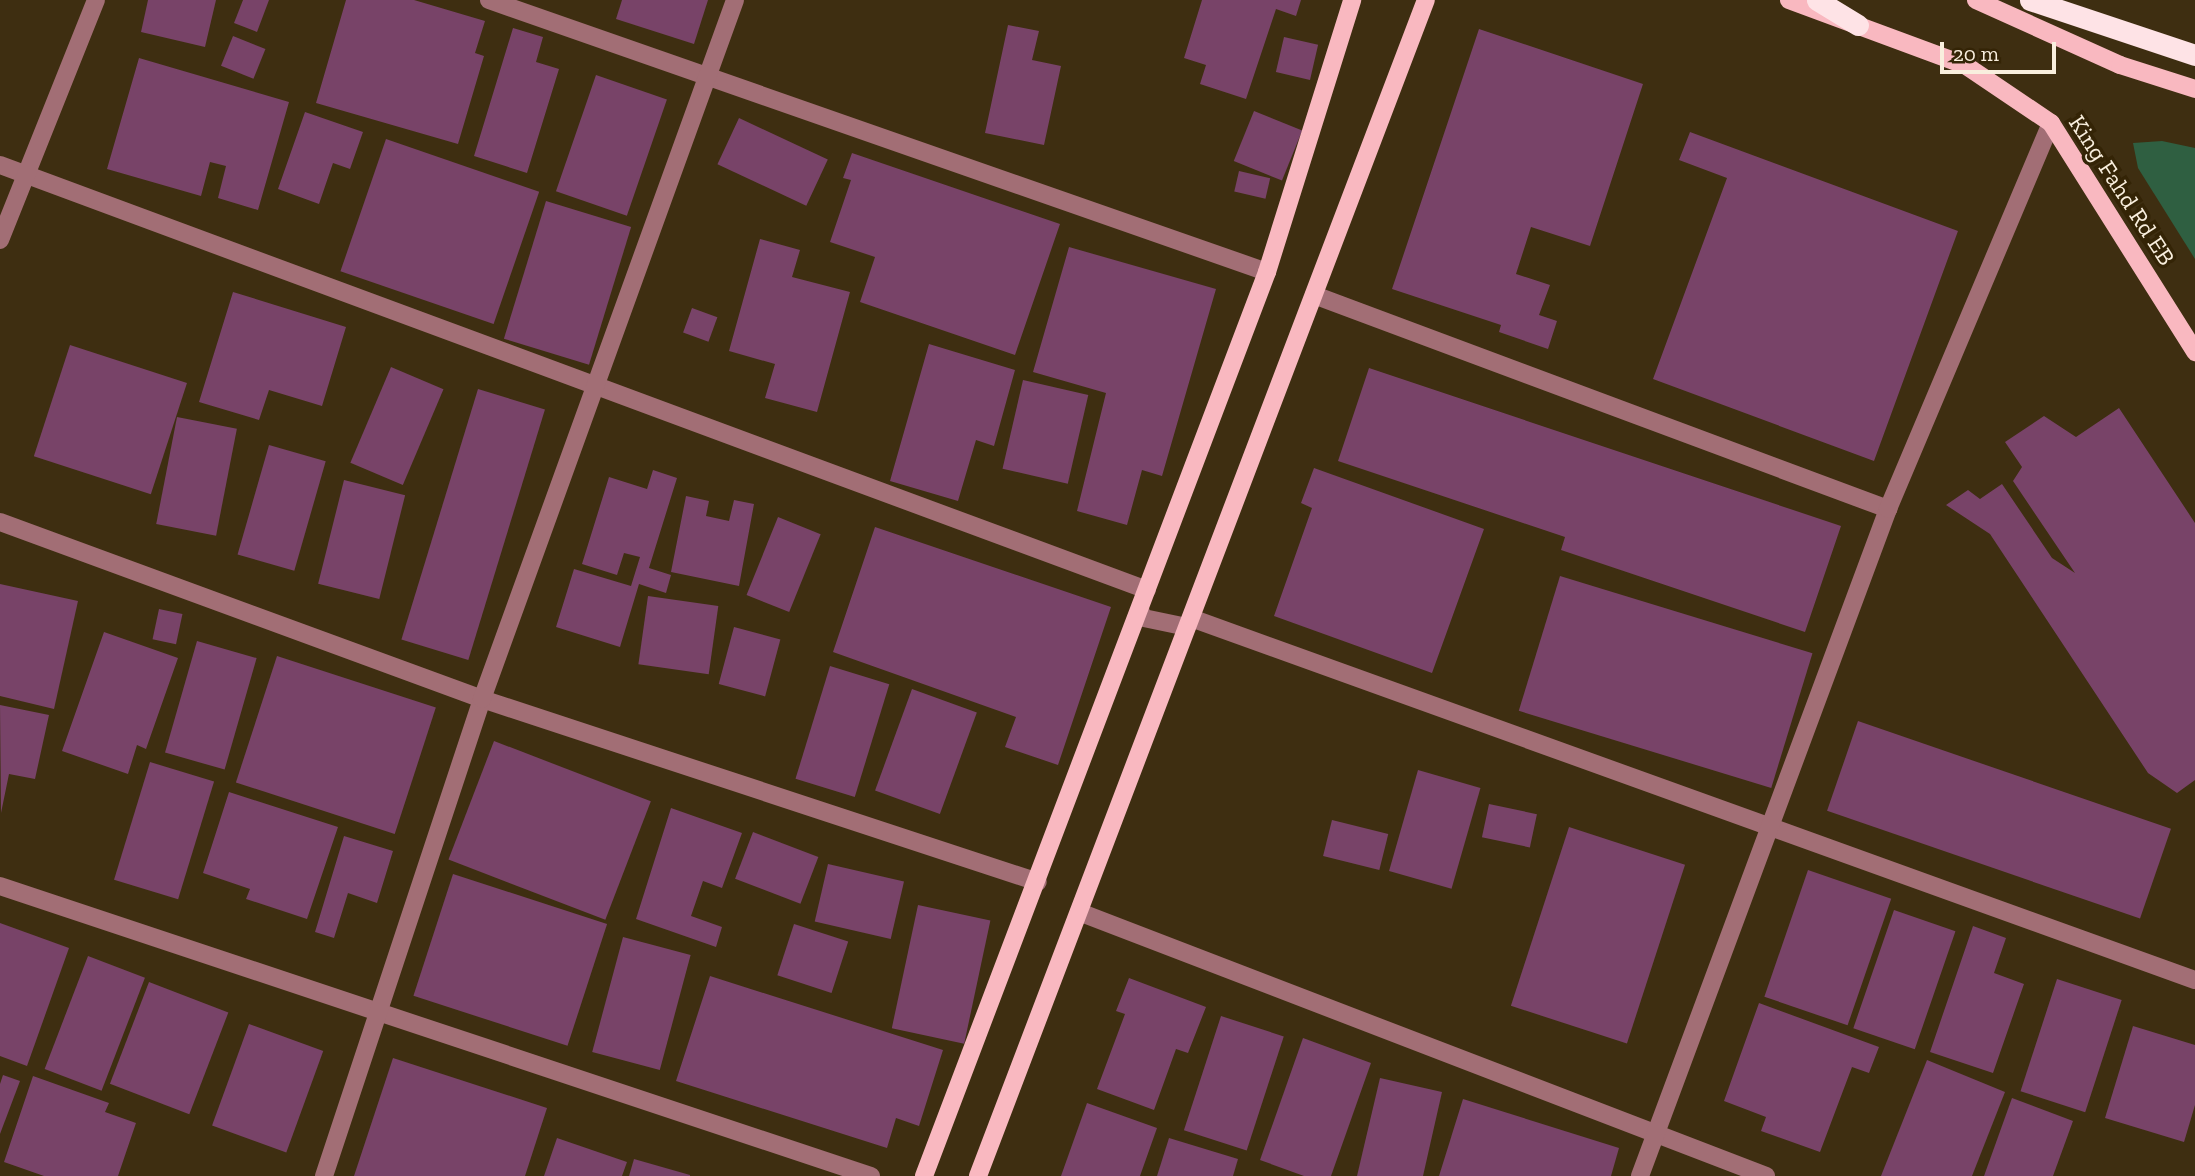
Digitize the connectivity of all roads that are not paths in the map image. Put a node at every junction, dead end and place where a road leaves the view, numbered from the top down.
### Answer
1 (96, 0) edge
2 (489, 0) edge
3 (734, 0) edge
4 (1352, 0) edge
5 (1426, 0) edge
6 (1789, 0) edge
7 (1817, 0) edge
8 (1976, 0) edge
9 (2030, 0) edge
10 (1858, 26) junction
11 (2195, 55) edge
12 (707, 77) junction
13 (2195, 89) edge
14 (2051, 122) junction
15 (0, 165) edge
16 (26, 174) junction
17 (0, 240) edge
18 (1267, 272) junction
19 (1314, 295) junction
20 (2195, 352) edge
21 (596, 383) junction
22 (1888, 509) junction
23 (0, 522) edge
24 (1147, 590) junction
25 (1141, 612) junction
26 (1189, 622) junction
27 (482, 699) junction
28 (1772, 830) junction
29 (1038, 882) junction
30 (0, 886) edge
31 (1079, 912) junction
32 (2195, 980) edge
33 (378, 1014) junction
34 (1654, 1136) junction
35 (324, 1176) edge
36 (871, 1176) edge
37 (924, 1176) edge
38 (978, 1176) edge
39 (1640, 1176) edge
40 (1766, 1176) edge

1 - 16 street
2 - 12 street
3 - 12 street
4 - 18 main road
5 - 19 main road
6 - 10 main road, King Fahd Rd EB
7 - 10 highway
8 - 13 main road
9 - 11 highway
10 - 14 main road, King Fahd Rd EB
12 - 18 street
12 - 21 street
14 - 20 main road, King Fahd Rd EB
14 - 22 street
15 - 16 street
16 - 17 street
16 - 21 street
18 - 24 main road
19 - 22 street
19 - 26 main road
21 - 24 street
21 - 27 street
22 - 28 street
23 - 27 street
24 - 25 main road
25 - 26 street
25 - 29 main road
26 - 28 street
26 - 31 main road
27 - 29 street
27 - 33 street
28 - 32 street
28 - 34 street
29 - 37 main road
30 - 33 street
31 - 34 street
31 - 38 main road
33 - 35 street
33 - 36 street
34 - 39 street
34 - 40 street

